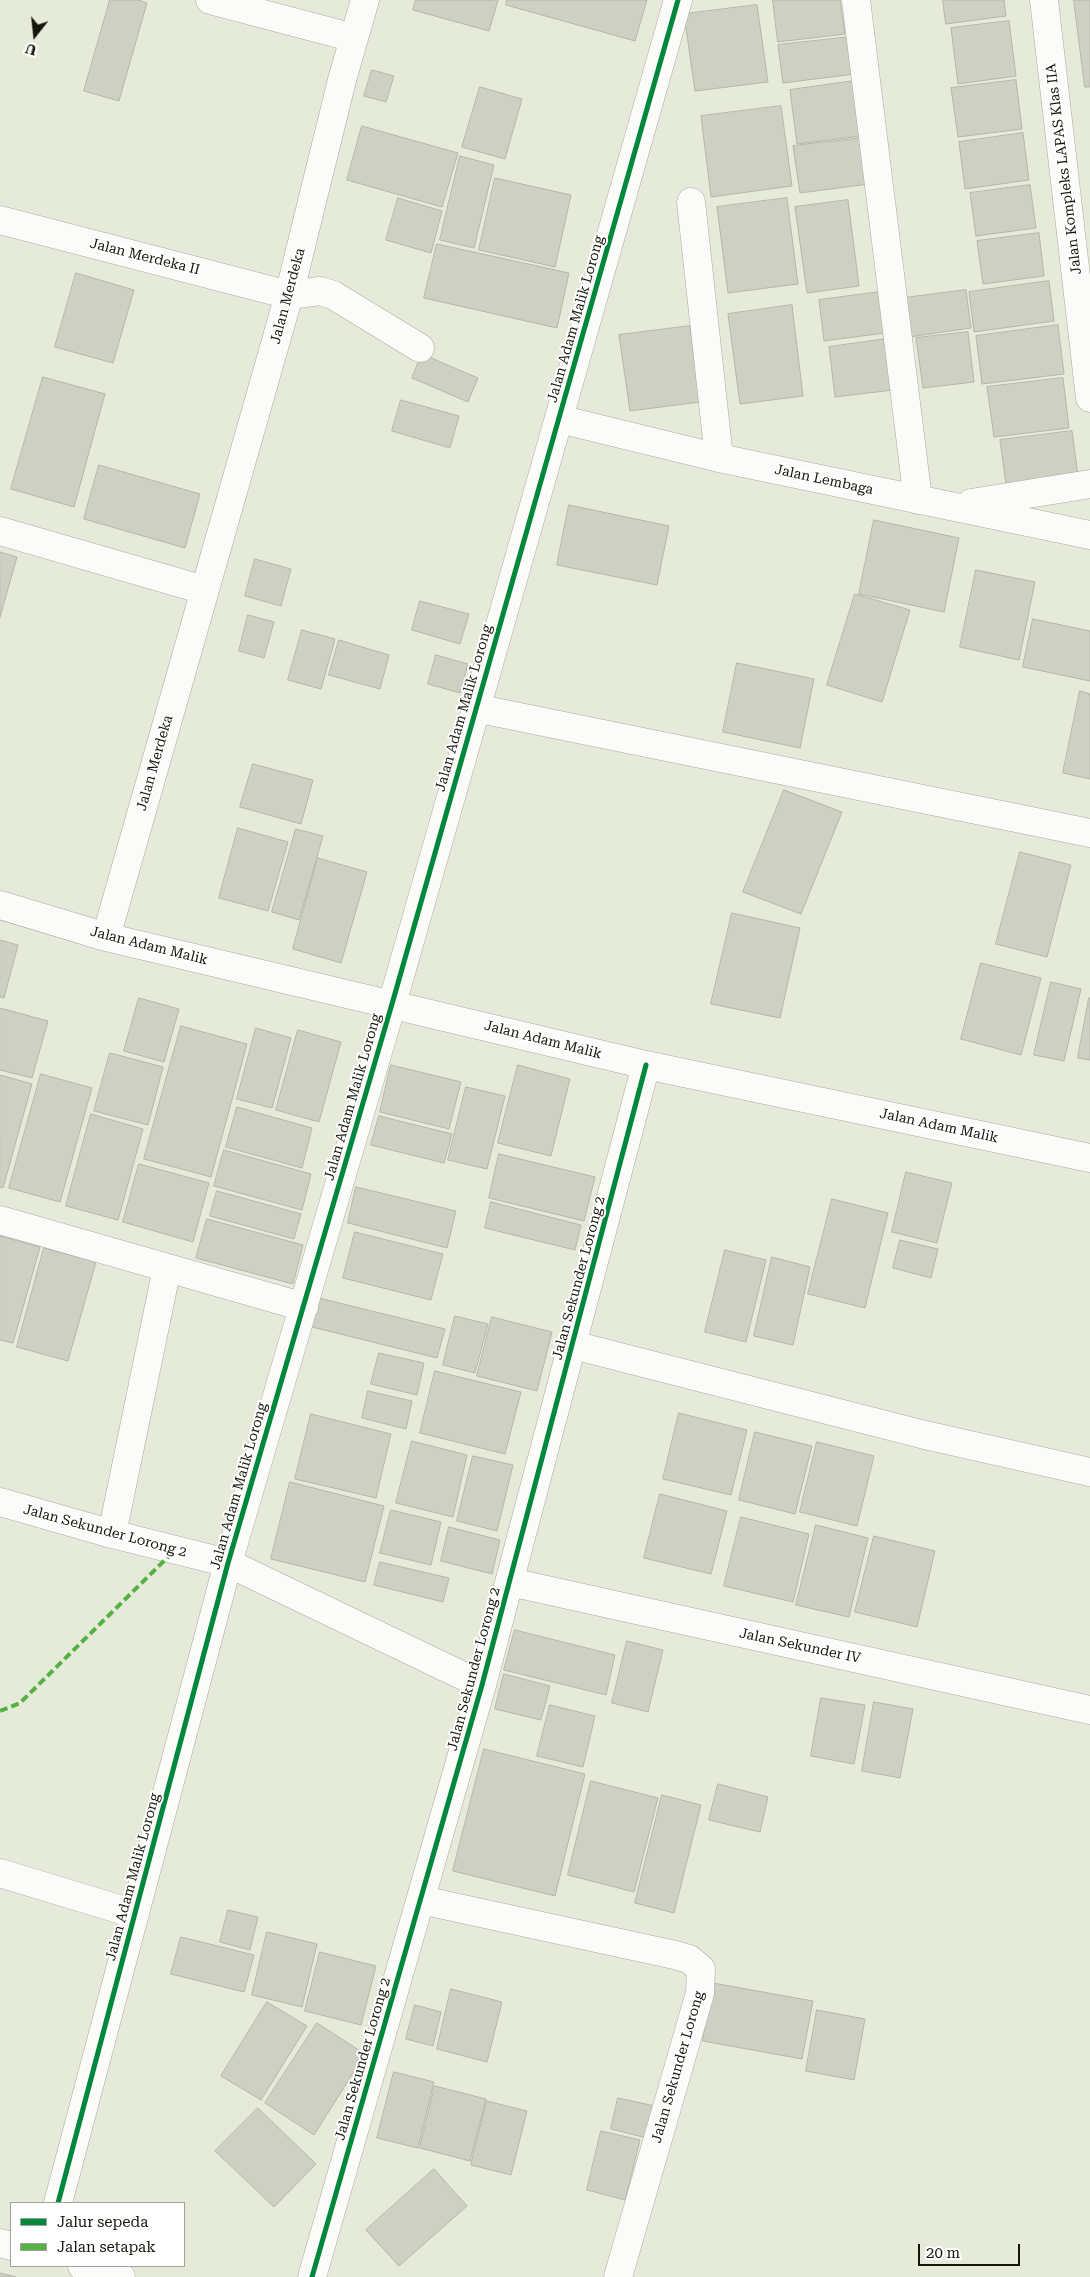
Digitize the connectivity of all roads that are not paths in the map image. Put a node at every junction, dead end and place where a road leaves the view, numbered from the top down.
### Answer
1 (210, 0) edge
2 (365, 0) edge
3 (678, 0) edge
4 (856, 0) edge
5 (1044, 0) edge
6 (354, 38) junction
7 (691, 202) dead end
8 (0, 220) edge
9 (290, 295) junction
10 (420, 348) dead end
11 (1090, 398) edge
12 (559, 420) junction
13 (719, 458) junction
14 (1090, 484) edge
15 (918, 500) junction
16 (954, 506) junction
17 (0, 530) edge
18 (1090, 535) edge
19 (204, 590) junction
20 (475, 708) junction
21 (1090, 833) edge
22 (0, 905) edge
23 (106, 937) junction
24 (392, 1004) junction
25 (646, 1065) junction
26 (1090, 1158) edge
27 (0, 1220) edge
28 (167, 1268) junction
29 (304, 1307) junction
30 (573, 1345) junction
31 (1090, 1472) edge
32 (0, 1502) edge
33 (112, 1534) junction
34 (228, 1563) junction
35 (510, 1582) junction
36 (482, 1685) junction
37 (1090, 1710) edge
38 (0, 1873) edge
39 (421, 1900) junction
40 (135, 1914) junction
41 (58, 2202) edge
42 (86, 2267) edge
43 (121, 2277) edge
44 (312, 2277) edge
45 (618, 2277) edge

1 - 6 street
2 - 6 street, Jalan Merdeka
3 - 12 street, Jalan Adam Malik Lorong
4 - 15 street
5 - 11 street, Jalan Kompleks LAPAS Klas IIA
6 - 9 street, Jalan Merdeka
7 - 13 street
8 - 9 street, Jalan Merdeka II
9 - 10 street
9 - 19 street, Jalan Merdeka
12 - 13 street, Jalan Lembaga
12 - 20 street, Jalan Adam Malik Lorong
13 - 15 street, Jalan Lembaga
14 - 16 street
15 - 16 street, Jalan Lembaga
16 - 18 street, Jalan Lembaga
17 - 19 street
19 - 23 street, Jalan Merdeka
20 - 21 street
20 - 24 street, Jalan Adam Malik Lorong
22 - 23 street, Jalan Adam Malik
23 - 24 street, Jalan Adam Malik
24 - 25 street, Jalan Adam Malik
24 - 29 street, Jalan Adam Malik Lorong
25 - 26 street, Jalan Adam Malik
25 - 30 street, Jalan Sekunder Lorong 2
27 - 28 street
28 - 29 street
28 - 33 street
29 - 34 street, Jalan Adam Malik Lorong
30 - 31 street
30 - 35 street, Jalan Sekunder Lorong 2
32 - 33 street, Jalan Sekunder Lorong 2
33 - 34 street, Jalan Sekunder Lorong 2
34 - 36 street, Jalan Sekunder Lorong 2
34 - 40 street, Jalan Adam Malik Lorong
35 - 36 street, Jalan Sekunder Lorong 2
35 - 37 street, Jalan Sekunder IV
36 - 39 street, Jalan Sekunder Lorong 2
38 - 40 street
39 - 44 street, Jalan Sekunder Lorong 2
39 - 45 street, Jalan Sekunder Lorong
40 - 41 street, Jalan Adam Malik Lorong
42 - 43 street

